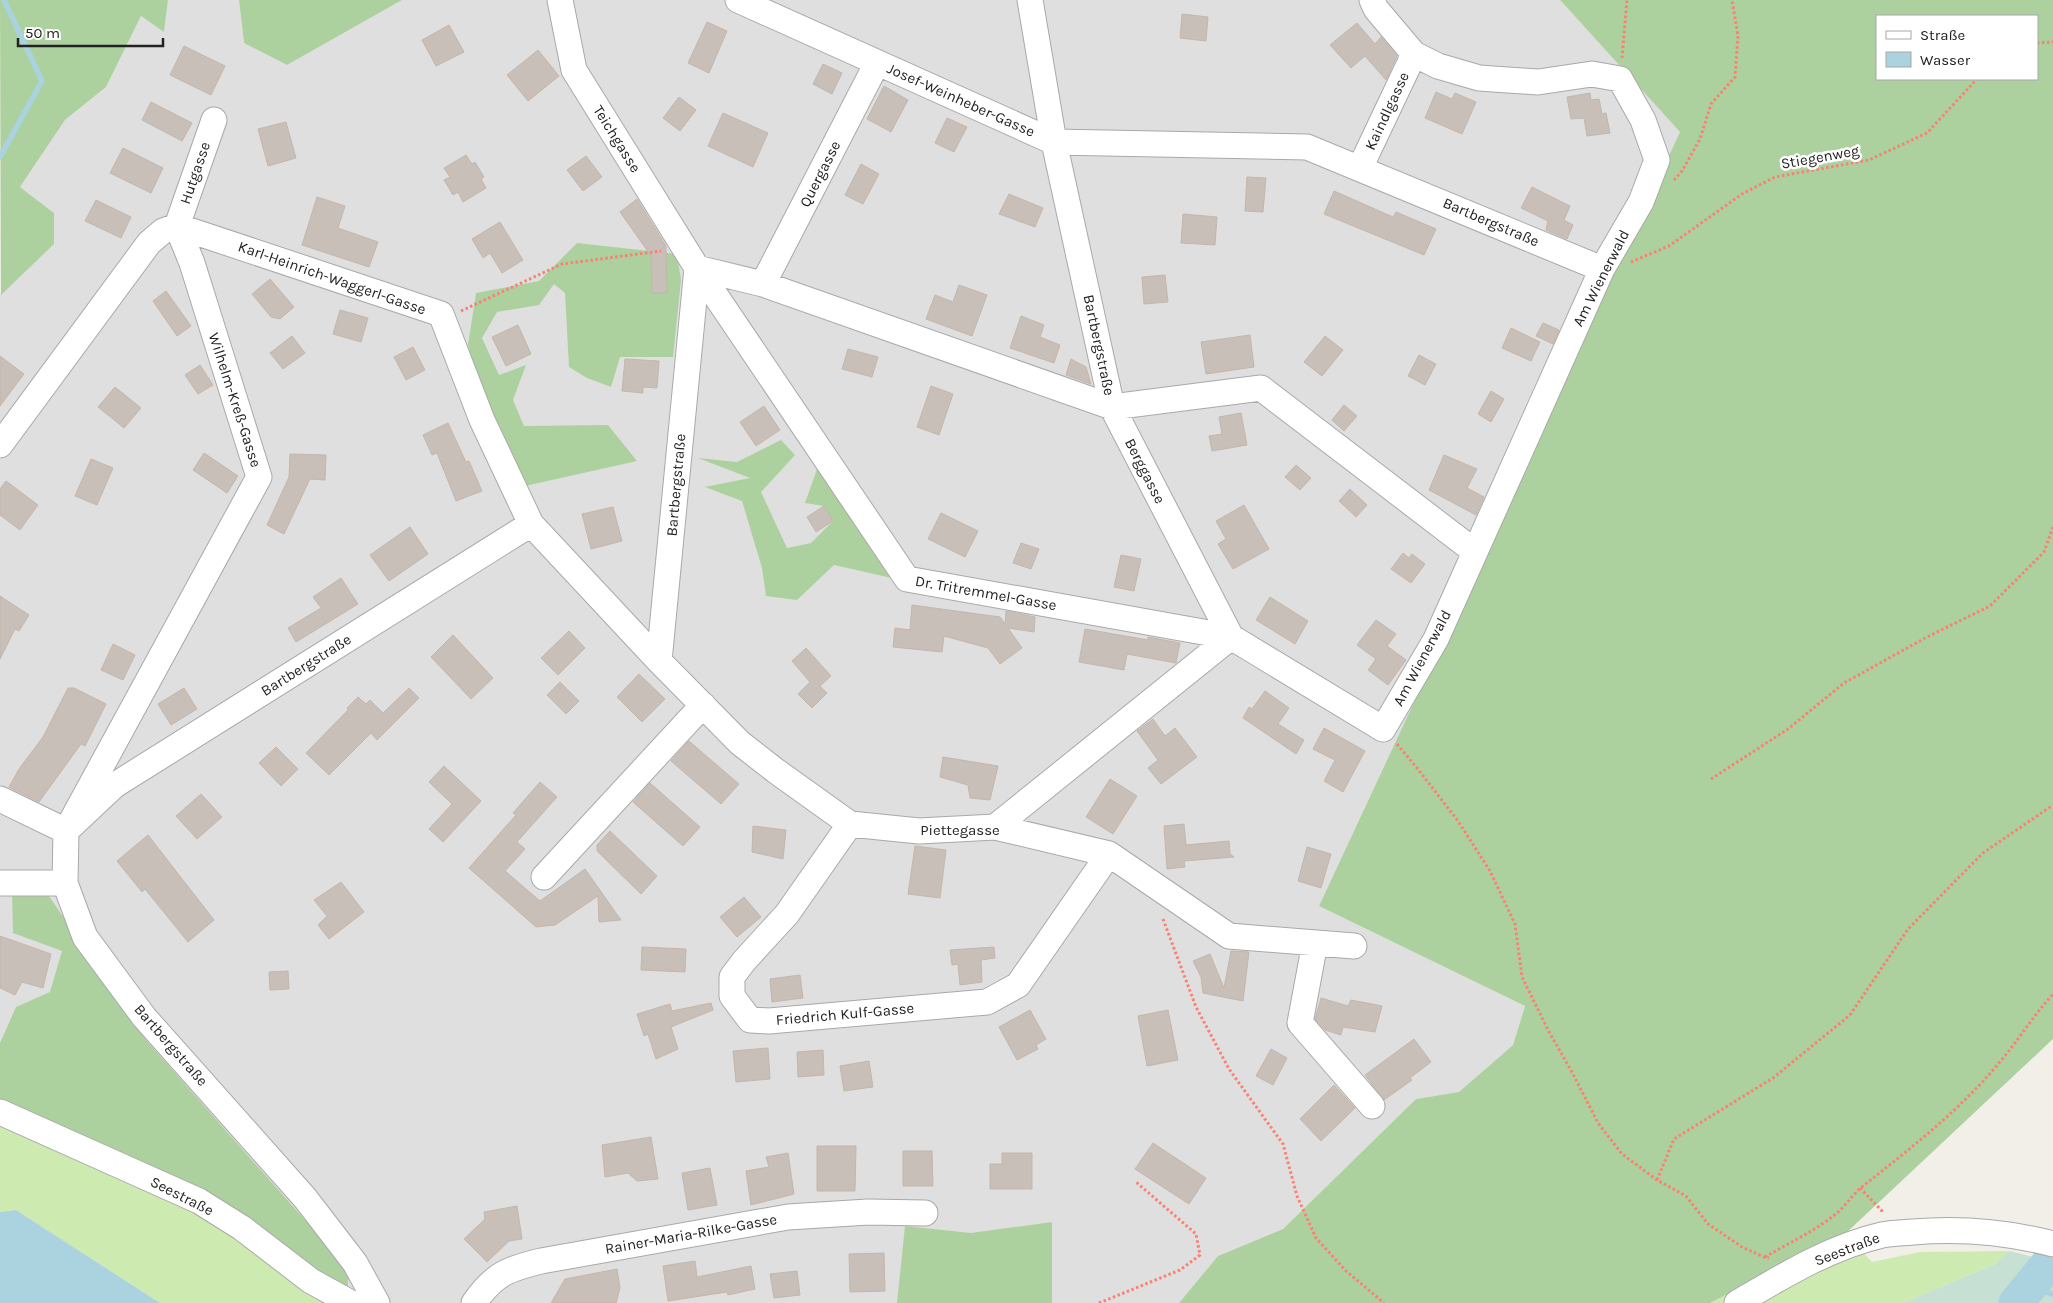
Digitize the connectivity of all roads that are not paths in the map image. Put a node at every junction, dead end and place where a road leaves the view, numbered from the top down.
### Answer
1 (560, 0) edge
2 (738, 0) edge
3 (1030, 0) edge
4 (1372, 0) edge
5 (770, 6) edge
6 (1414, 54) junction
7 (877, 63) junction
8 (214, 120) dead end
9 (1054, 142) junction
10 (1360, 168) junction
11 (177, 226) junction
12 (691, 258) junction
13 (1602, 269) junction
14 (763, 284) junction
15 (1112, 407) junction
16 (0, 445) edge
17 (531, 524) junction
18 (1474, 551) junction
19 (1231, 637) junction
20 (659, 661) junction
21 (703, 705) junction
22 (1383, 729) joint
23 (0, 799) edge
24 (850, 824) junction
25 (995, 827) junction
26 (66, 831) junction
27 (1110, 854) junction
28 (544, 876) dead end
29 (65, 883) junction
30 (0, 884) edge
31 (1315, 943) junction
32 (1354, 946) dead end
33 (1372, 1106) dead end
34 (0, 1112) edge
35 (925, 1213) dead end
36 (2053, 1244) edge
37 (351, 1303) edge
38 (377, 1303) edge
39 (474, 1303) edge
40 (1737, 1303) edge

1 - 12 street, Teichgasse
2 - 5 street, Josef-Weinheber-Gasse
3 - 9 street, Josef-Weinheber-Gasse
4 - 6 street
5 - 7 street, Josef-Weinheber-Gasse
6 - 10 street, Kaindlgasse
6 - 13 street, Am Wienerwald
7 - 9 street, Josef-Weinheber-Gasse
7 - 14 street, Quergasse
8 - 11 street, Hutgasse
9 - 10 street, Bartbergstraße
9 - 15 street, Bartbergstraße
10 - 13 street, Bartbergstraße
11 - 16 street
11 - 17 street, Karl-Heinrich-Waggerl-Gasse
11 - 26 street, Wilhelm-Kreß-Gasse
12 - 14 street, Bartbergstraße
12 - 19 street, Dr. Tritremmel-Gasse
12 - 20 street, Bartbergstraße
13 - 18 street, Am Wienerwald
14 - 15 street, Bartbergstraße
15 - 18 street
15 - 19 street, Berggasse
17 - 20 street
17 - 26 street, Bartbergstraße
18 - 22 street, Am Wienerwald
19 - 22 street, Dr. Tritremmel-Gasse
19 - 25 street
20 - 21 street, Piettegasse
21 - 24 street, Piettegasse
21 - 28 street
23 - 26 street
24 - 25 street, Piettegasse
24 - 27 street, Friedrich Kulf-Gasse
25 - 27 street, Piettegasse
26 - 29 street, Bartbergstraße
27 - 31 street, Piettegasse
29 - 30 street
29 - 38 street, Bartbergstraße
31 - 32 street, Piettegasse
31 - 33 street
34 - 37 street, Seestraße
35 - 39 street, Rainer-Maria-Rilke-Gasse
36 - 40 street, Seestraße

